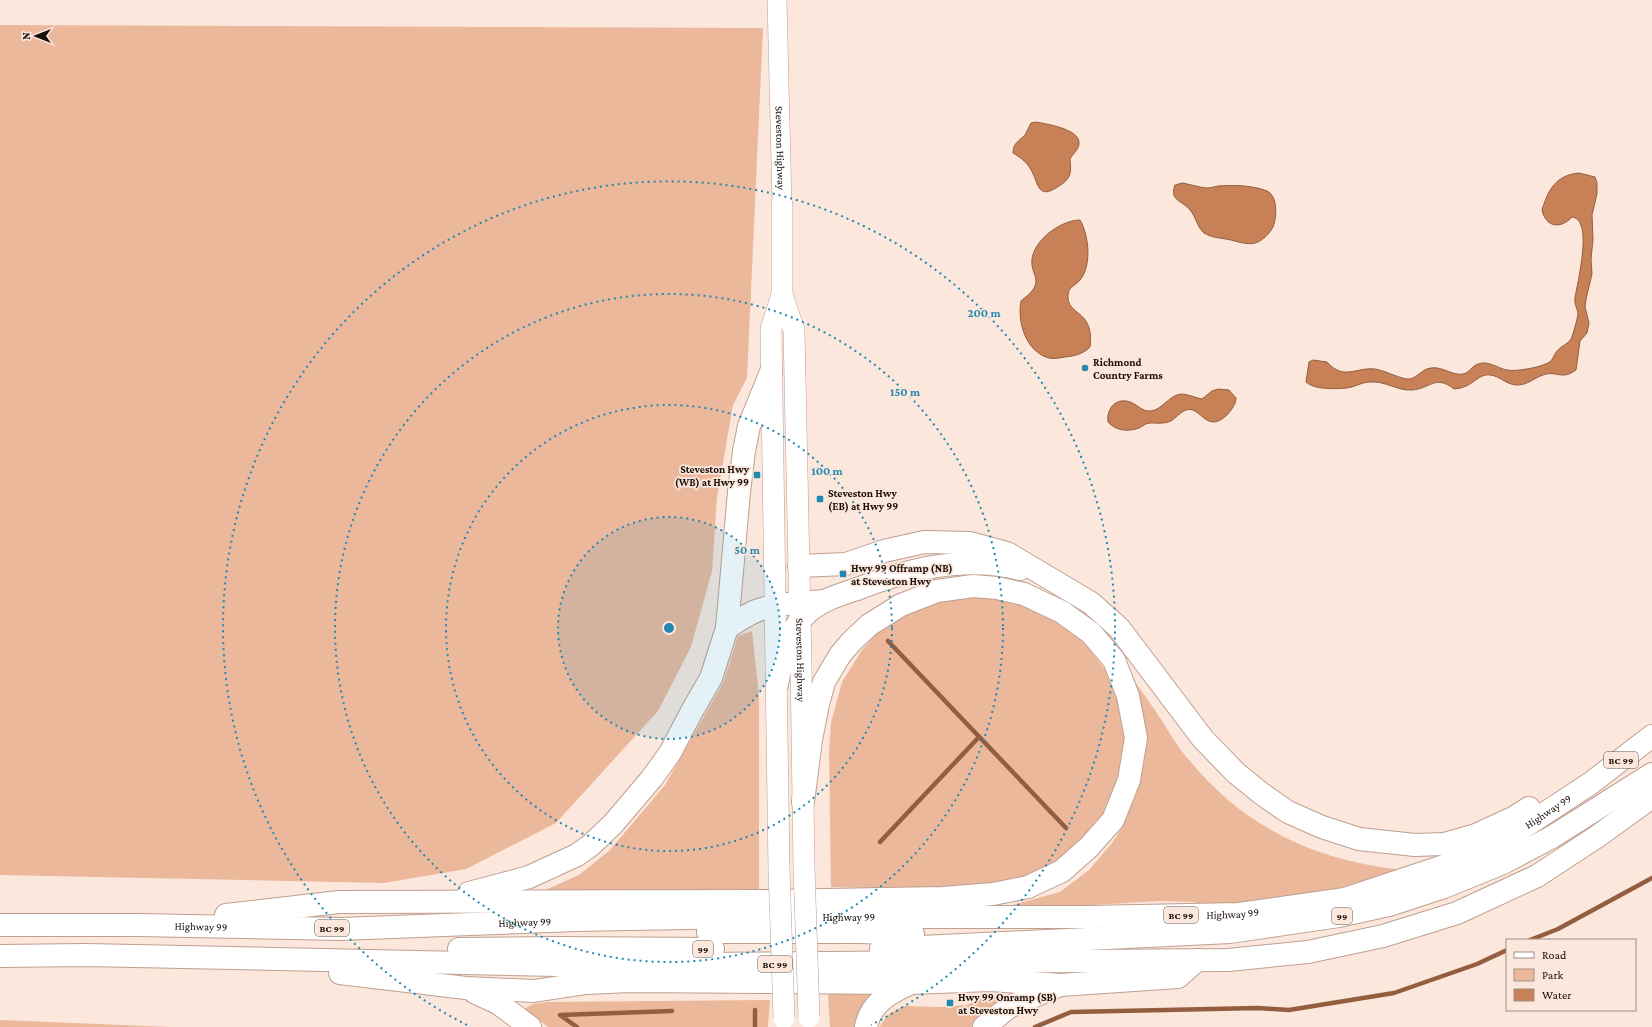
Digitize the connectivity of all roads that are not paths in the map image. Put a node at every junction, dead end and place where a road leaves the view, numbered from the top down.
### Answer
1 (778, 0) edge
2 (782, 204) joint
3 (782, 295) junction
4 (771, 372) junction
5 (800, 566) junction
6 (1042, 575) junction
7 (775, 607) junction
8 (800, 612) junction
9 (727, 628) junction
10 (777, 684) junction
11 (1652, 736) edge
12 (1652, 765) edge
13 (1652, 774) edge
14 (1591, 783) junction
15 (1652, 797) edge
16 (804, 802) junction
17 (1605, 805) junction
18 (435, 901) junction
19 (527, 923) junction
20 (0, 925) edge
21 (138, 925) junction
22 (1056, 940) junction
23 (0, 956) edge
24 (1197, 960) junction
25 (296, 961) junction
26 (352, 961) junction
27 (910, 984) junction
28 (1060, 985) junction
29 (466, 988) junction
30 (784, 1022) edge
31 (810, 1022) edge
32 (530, 1027) edge
33 (866, 1027) edge
34 (984, 1027) edge

1 - 2 street, Steveston Highway
2 - 3 main road, Steveston Highway
3 - 4 main road, Steveston Highway
3 - 5 main road, Steveston Highway
4 - 7 main road, Steveston Highway
4 - 9 highway
5 - 6 highway
5 - 8 main road, Steveston Highway
6 - 8 highway
6 - 14 highway
7 - 8 highway
7 - 9 highway
7 - 10 main road, Steveston Highway
8 - 10 highway
8 - 16 main road, Steveston Highway
9 - 18 highway
10 - 30 main road, Steveston Highway, bridge
11 - 14 highway, Highway 99 / BC 99
12 - 17 highway, 99
13 - 17 highway, 99
14 - 19 highway, Highway 99 / BC 99
15 - 24 highway, BC 99
16 - 18 highway
16 - 31 main road, Steveston Highway, bridge
17 - 22 highway, 99
18 - 21 highway
19 - 21 highway, Highway 99 / BC 99
19 - 22 highway, 99
20 - 21 highway, Highway 99 / BC 99
22 - 26 highway, 99
23 - 25 highway, BC 99
24 - 26 highway, BC 99
24 - 28 highway
25 - 26 highway, BC 99
25 - 29 highway
27 - 28 highway
27 - 29 highway
27 - 33 highway
28 - 34 highway
29 - 32 highway

